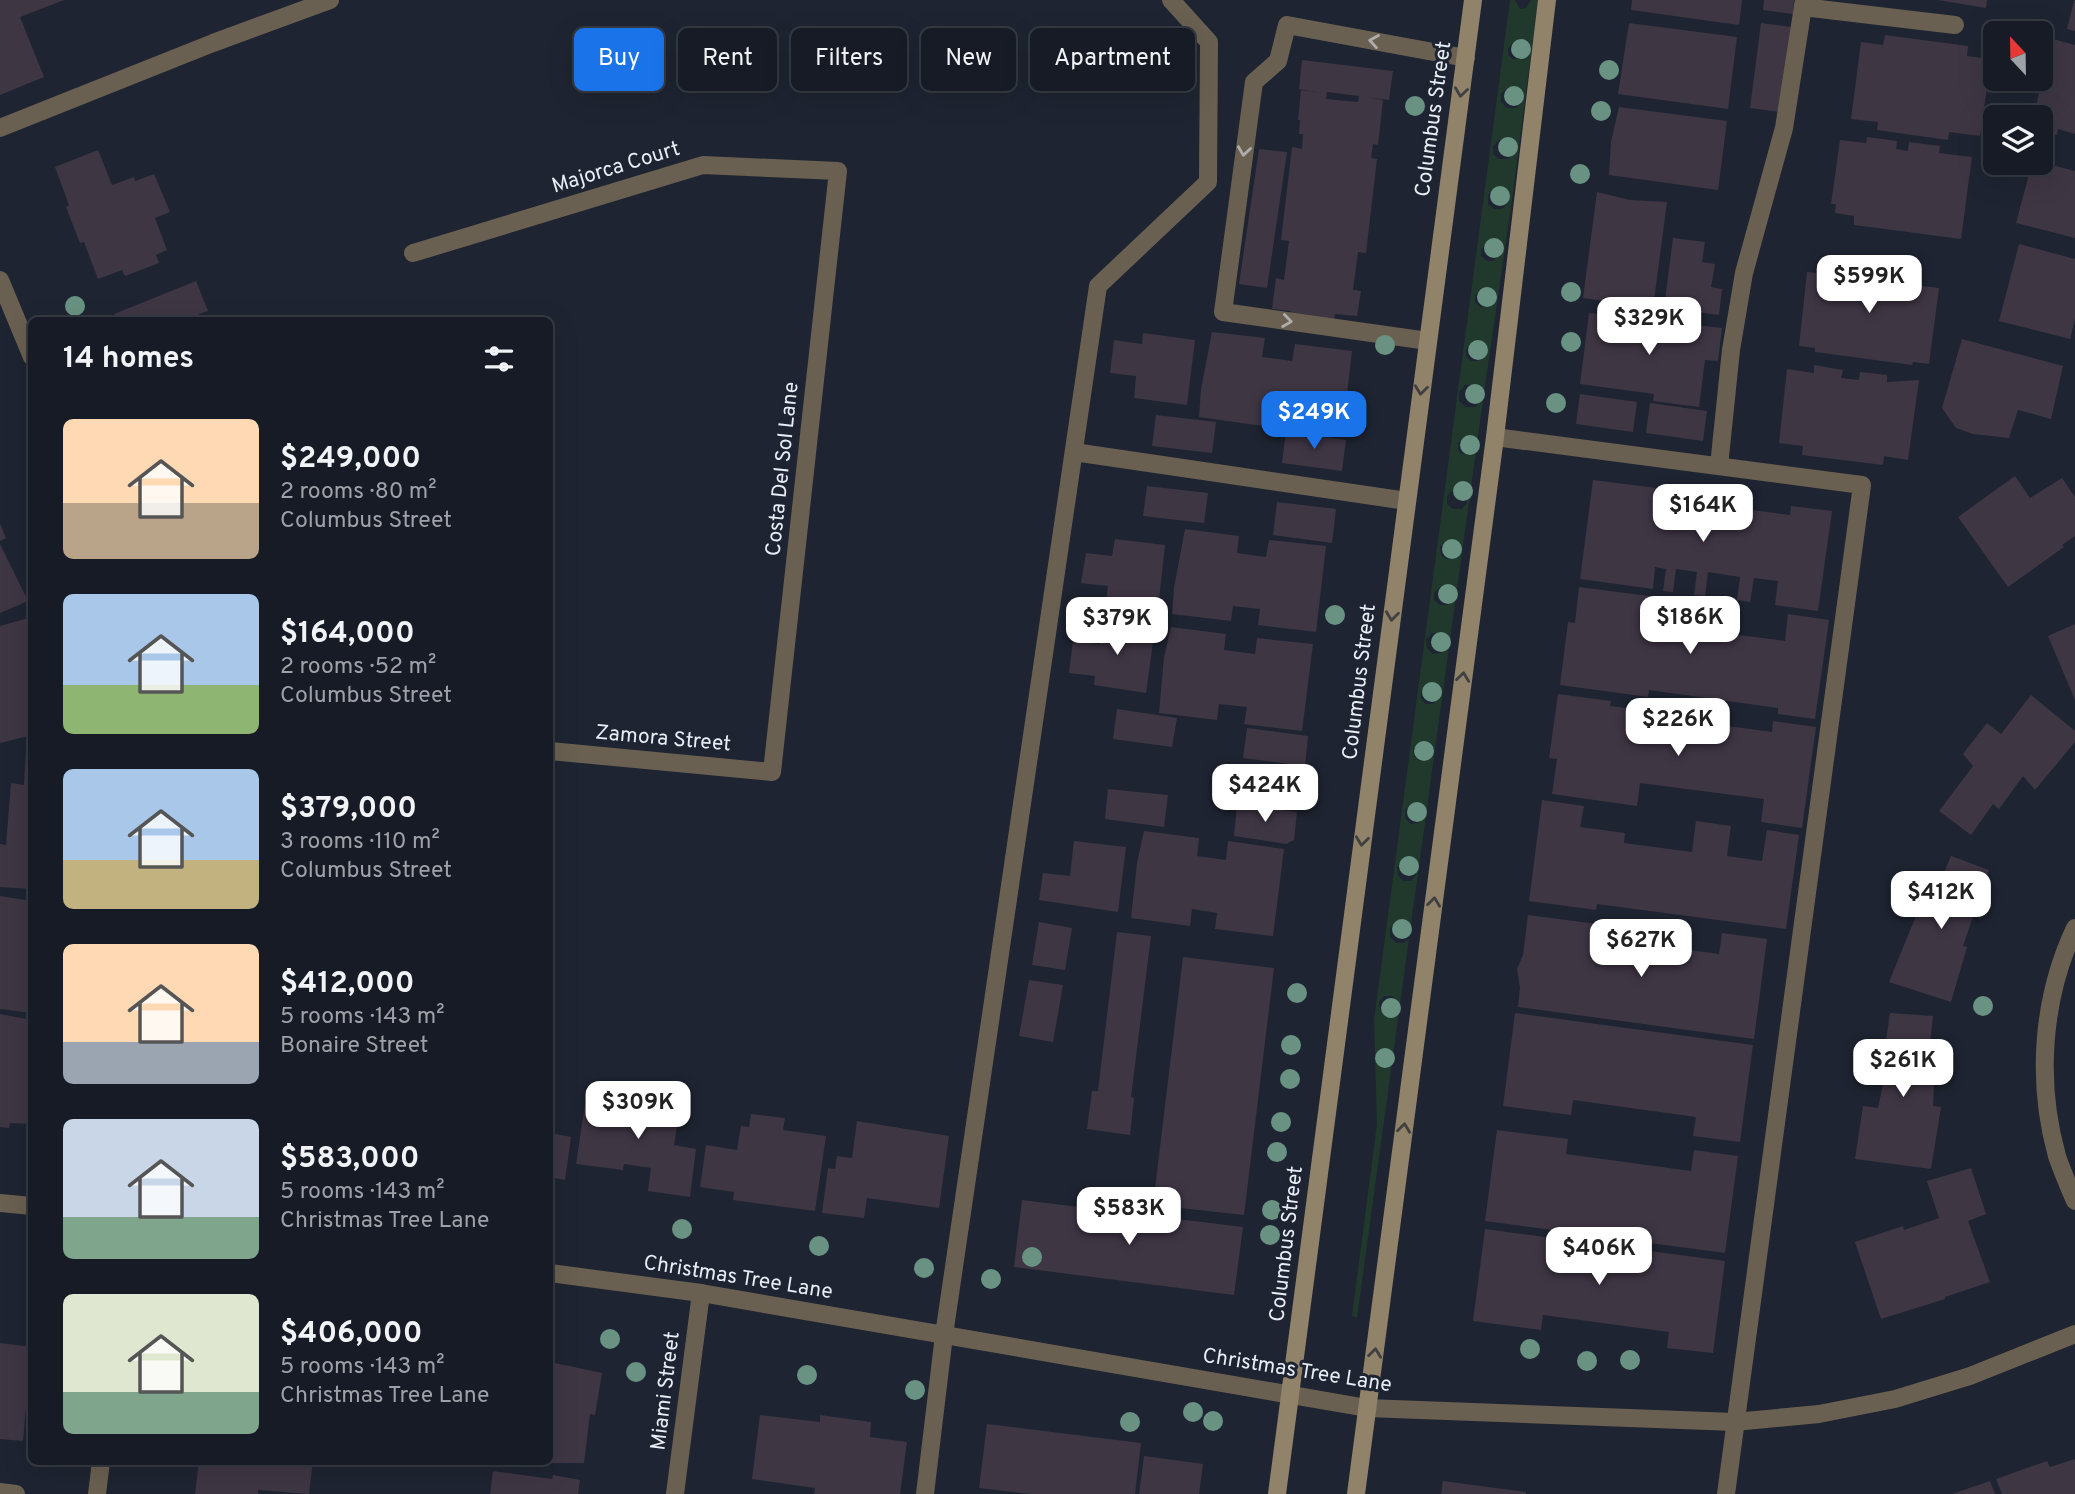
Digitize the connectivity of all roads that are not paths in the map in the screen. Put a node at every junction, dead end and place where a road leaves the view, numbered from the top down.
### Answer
1 (330, 0) edge
2 (1171, 0) edge
3 (1473, 0) edge
4 (1547, 0) edge
5 (1804, 4) edge
6 (1955, 25) dead end
7 (1466, 58) junction
8 (0, 128) edge
9 (838, 171) joint
10 (413, 253) dead end
11 (0, 280) edge
12 (1428, 341) junction
13 (28, 347) edge
14 (1495, 437) junction
15 (1074, 452) junction
16 (1719, 466) junction
17 (1407, 501) junction
18 (553, 751) edge
19 (772, 772) joint
20 (2075, 928) edge
21 (2075, 1201) edge
22 (0, 1203) edge
23 (28, 1206) edge
24 (553, 1273) edge
25 (701, 1293) junction
26 (2075, 1334) edge
27 (944, 1335) junction
28 (1290, 1395) junction
29 (1367, 1408) junction
30 (1734, 1422) junction
31 (101, 1465) edge
32 (0, 1492) edge
33 (16, 1494) edge
34 (97, 1494) edge
35 (675, 1494) edge
36 (925, 1494) edge
37 (1276, 1494) edge
38 (1356, 1494) edge
39 (1726, 1494) edge

1 - 8 street
2 - 15 street
3 - 7 main road, Columbus Street
4 - 14 main road
5 - 6 street
5 - 16 street
7 -> 12 main road, Columbus Street
7 -> 12 street
9 - 10 street, Majorca Court
9 - 19 street, Costa Del Sol Lane
11 - 13 street
12 -> 17 main road, Columbus Street
14 - 16 street
29 -> 14 main road
15 - 17 street
15 - 27 street
16 - 30 street
17 -> 28 main road, Columbus Street
18 - 19 street, Zamora Street
20 - 21 street
22 - 23 street
24 - 25 street, Christmas Tree Lane
25 - 27 street, Christmas Tree Lane
25 - 35 street, Miami Street
26 - 30 street, Christmas Tree Lane
27 - 28 street, Christmas Tree Lane
27 - 36 street
28 - 29 street, Christmas Tree Lane
28 - 37 main road, Columbus Street
29 - 30 street, Christmas Tree Lane
29 - 38 main road
30 - 39 street
31 - 34 street
32 - 33 street

